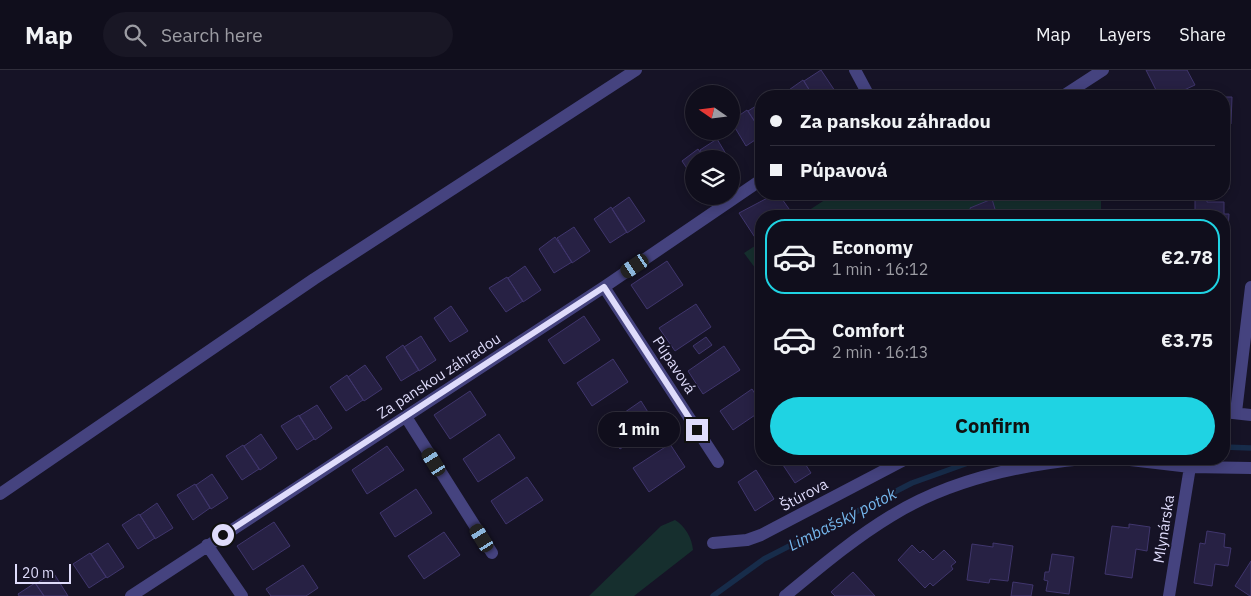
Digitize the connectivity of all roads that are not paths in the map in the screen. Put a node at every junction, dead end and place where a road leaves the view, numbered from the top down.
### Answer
1 (636, 70) edge
2 (855, 70) edge
3 (1103, 70) edge
4 (866, 90) edge
5 (1072, 90) edge
6 (755, 184) edge
7 (604, 287) junction
8 (1251, 287) edge
9 (1230, 412) edge
10 (1251, 415) edge
11 (406, 417) junction
12 (718, 462) dead end
13 (895, 465) edge
14 (1036, 465) edge
15 (1173, 465) edge
16 (1190, 467) junction
17 (1251, 468) edge
18 (0, 494) edge
19 (713, 543) dead end
20 (206, 546) junction
21 (492, 553) dead end
22 (131, 596) edge
23 (242, 596) edge
24 (785, 596) edge
25 (1170, 596) edge

1 - 18 street
2 - 4 street
3 - 5 street
6 - 7 street, Za panskou záhradou
7 - 11 street, Za panskou záhradou
7 - 12 street, Púpavová
8 - 9 street
9 - 10 street
11 - 20 street, Za panskou záhradou
11 - 21 street
13 - 19 street, Štúrova
14 - 24 street
15 - 16 street
16 - 17 street
16 - 25 street, Mlynárska
20 - 22 street, Za panskou záhradou
20 - 23 street

